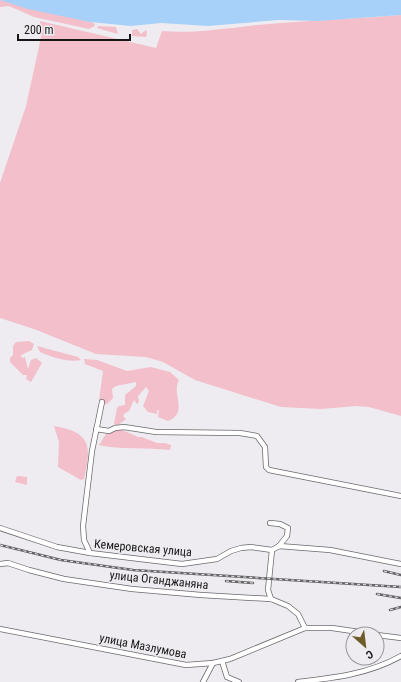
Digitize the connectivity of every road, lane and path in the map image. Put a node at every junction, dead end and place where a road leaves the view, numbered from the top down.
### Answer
1 (102, 402) dead end
2 (96, 429) junction
3 (401, 496) edge
4 (270, 523) dead end
5 (0, 528) edge
6 (279, 546) junction
7 (272, 550) junction
8 (90, 553) junction
9 (0, 564) edge
10 (401, 564) edge
11 (271, 600) junction
12 (305, 628) junction
13 (0, 629) edge
14 (345, 630) edge
15 (385, 636) edge
16 (401, 638) edge
17 (401, 656) edge
18 (222, 661) junction
19 (213, 663) junction
20 (204, 682) edge
21 (238, 682) edge
22 (298, 682) edge

1 - 2 street
2 - 3 street
2 - 8 street
4 - 6 street
5 - 8 street, Кемеровская улица
6 - 7 street
6 - 10 street
7 - 8 street, Кемеровская улица
7 - 11 street
9 - 11 street, улица Оганджаняна
11 - 12 street, улица Оганджаняна
12 - 14 street, улица Мазлумова
12 - 18 street, улица Мазлумова
13 - 19 street, улица Мазлумова
15 - 16 street
17 - 22 street
18 - 19 street, улица Мазлумова
18 - 21 street
19 - 20 street

